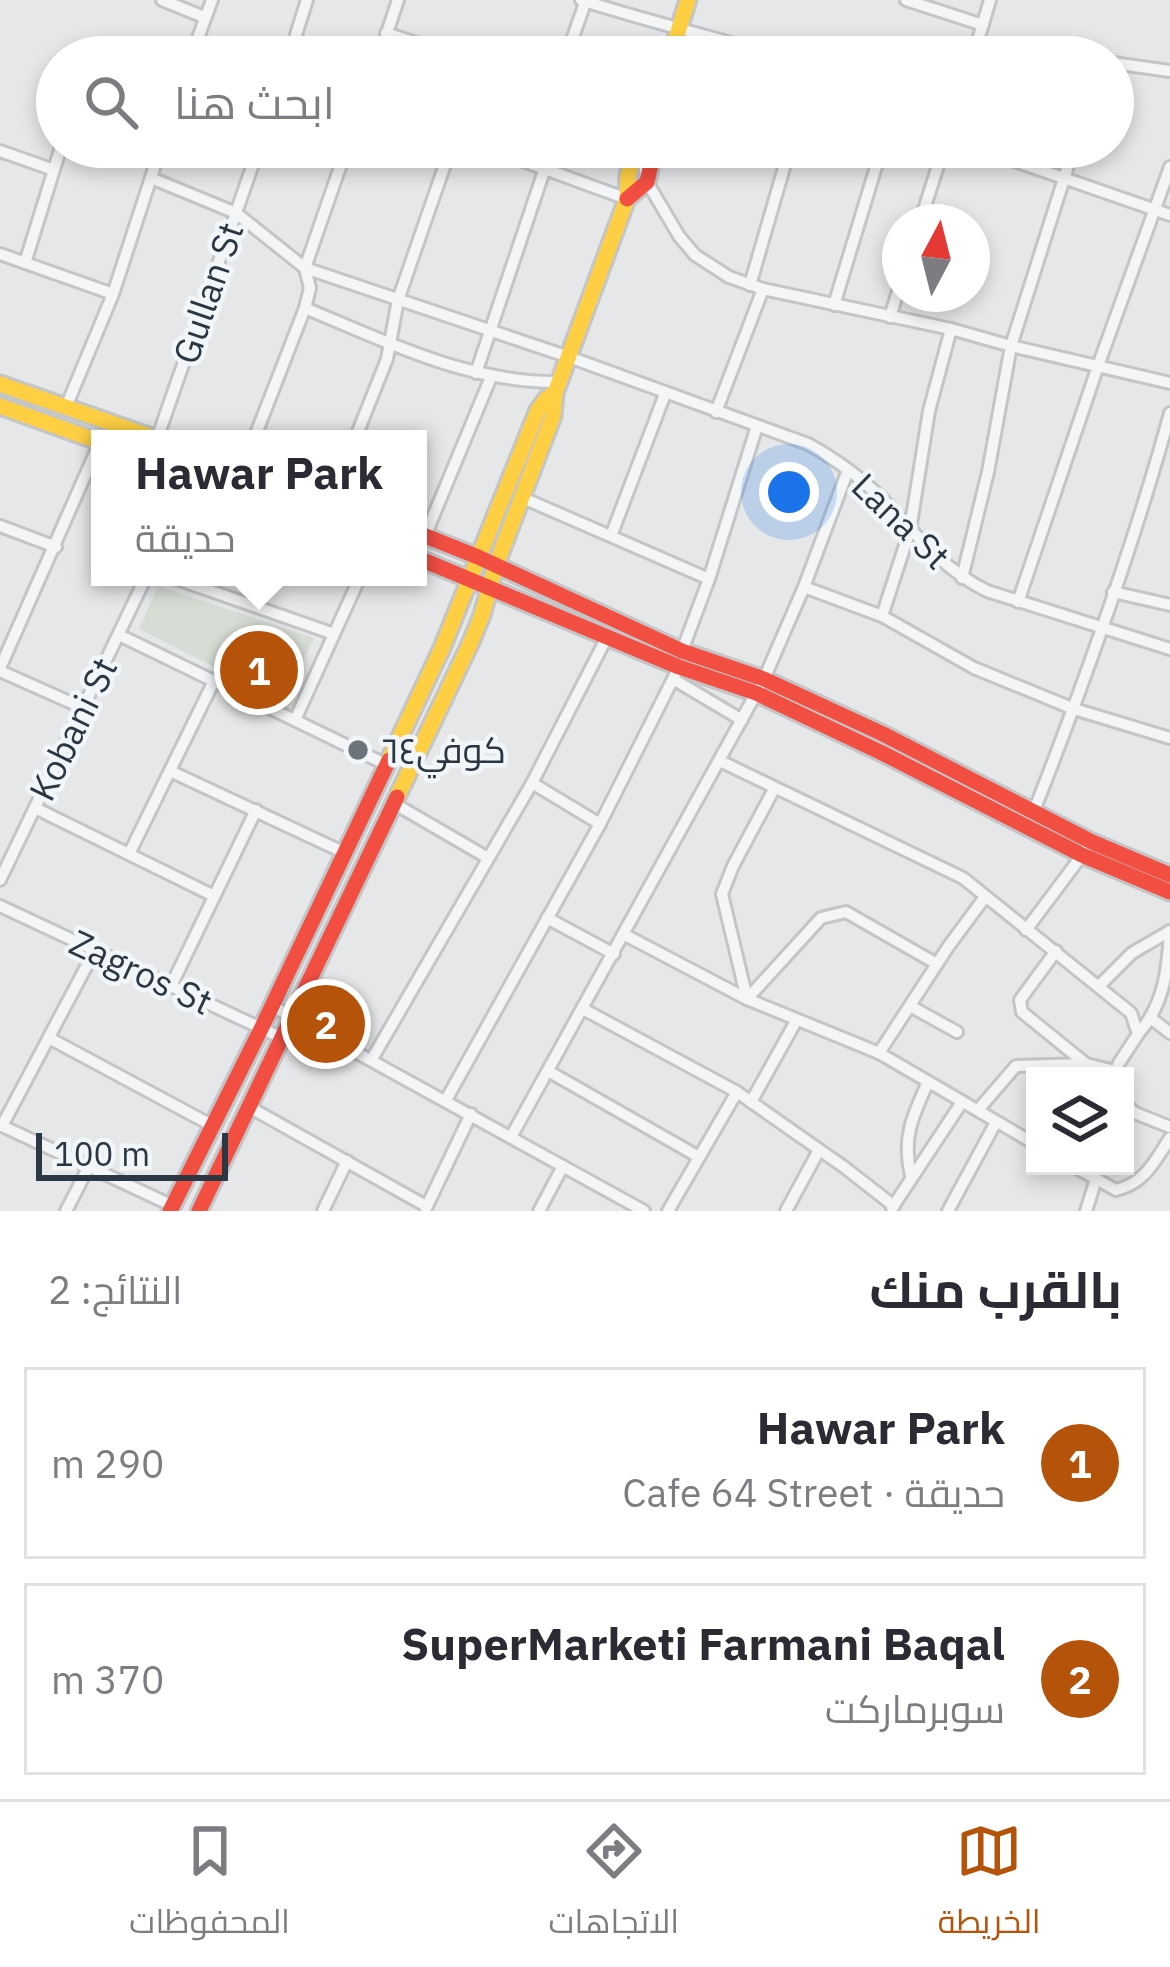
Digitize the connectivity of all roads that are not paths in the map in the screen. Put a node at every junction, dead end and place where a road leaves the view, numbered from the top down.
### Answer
1 (162, 0) edge
2 (212, 0) edge
3 (308, 0) edge
4 (398, 0) edge
5 (584, 0) edge
6 (688, 0) edge
7 (906, 0) edge
8 (990, 0) edge
9 (204, 17) junction
10 (983, 25) junction
11 (678, 28) junction
12 (386, 33) junction
13 (198, 36) edge
14 (296, 36) edge
15 (385, 36) edge
16 (395, 36) edge
17 (573, 36) edge
18 (676, 36) edge
19 (706, 36) edge
20 (979, 36) edge
21 (1134, 66) edge
22 (1170, 71) edge
23 (0, 151) edge
24 (36, 164) edge
25 (1170, 167) edge
26 (48, 168) edge
27 (154, 168) edge
28 (252, 168) edge
29 (340, 168) edge
30 (444, 168) edge
31 (545, 168) edge
32 (547, 168) edge
33 (631, 168) edge
34 (643, 168) edge
35 (650, 168) edge
36 (784, 168) edge
37 (876, 168) edge
38 (937, 168) edge
39 (1033, 168) edge
40 (1067, 168) edge
41 (54, 170) joint
42 (151, 178) junction
43 (1064, 179) junction
44 (646, 182) junction
45 (627, 200) junction
46 (926, 204) edge
47 (1154, 210) junction
48 (236, 213) junction
49 (1170, 215) edge
50 (0, 254) edge
51 (25, 263) junction
52 (305, 268) junction
53 (750, 285) junction
54 (763, 289) junction
55 (113, 294) junction
56 (398, 299) junction
57 (834, 304) junction
58 (305, 308) junction
59 (892, 312) edge
60 (890, 317) junction
61 (951, 329) junction
62 (490, 330) junction
63 (390, 344) junction
64 (1012, 346) junction
65 (569, 357) junction
66 (1098, 366) junction
67 (476, 373) junction
68 (491, 377) junction
69 (1170, 383) edge
70 (0, 384) edge
71 (557, 388) junction
72 (22, 391) junction
73 (665, 394) junction
74 (66, 407) junction
75 (7, 409) edge
76 (716, 412) junction
77 (1170, 413) edge
78 (757, 425) junction
79 (131, 430) edge
80 (160, 430) edge
81 (258, 430) edge
82 (359, 430) edge
83 (91, 439) edge
84 (91, 463) edge
85 (848, 470) junction
86 (523, 498) junction
87 (427, 524) edge
88 (0, 526) edge
89 (910, 530) junction
90 (611, 536) junction
91 (427, 537) edge
92 (56, 547) junction
93 (478, 556) junction
94 (427, 562) edge
95 (496, 565) junction
96 (710, 578) junction
97 (962, 578) junction
98 (471, 580) junction
99 (142, 586) edge
100 (197, 586) edge
101 (355, 586) edge
102 (491, 587) junction
103 (804, 587) junction
104 (1113, 592) junction
105 (1018, 602) junction
106 (1170, 605) edge
107 (882, 616) junction
108 (1101, 627) junction
109 (119, 634) junction
110 (334, 634) junction
111 (607, 638) junction
112 (1170, 650) edge
113 (678, 666) junction
114 (0, 669) edge
115 (214, 681) junction
116 (760, 686) junction
117 (83, 708) junction
118 (1074, 709) junction
119 (295, 720) junction
120 (742, 720) junction
121 (1170, 739) edge
122 (720, 761) junction
123 (385, 764) junction
124 (170, 771) junction
125 (532, 783) junction
126 (775, 789) junction
127 (395, 804) junction
128 (35, 808) junction
129 (256, 810) junction
130 (1034, 811) junction
131 (600, 824) junction
132 (1087, 848) junction
133 (345, 853) junction
134 (129, 854) junction
135 (488, 858) junction
136 (1169, 870) edge
137 (0, 880) edge
138 (1170, 892) edge
139 (214, 896) junction
140 (986, 897) junction
141 (0, 906) edge
142 (548, 918) junction
143 (1026, 930) junction
144 (1170, 931) edge
145 (625, 935) junction
146 (95, 950) junction
147 (1056, 951) junction
148 (614, 954) junction
149 (937, 964) junction
150 (171, 986) junction
151 (1100, 986) junction
152 (747, 1000) junction
153 (272, 1006) junction
154 (910, 1006) junction
155 (583, 1009) junction
156 (292, 1016) junction
157 (1152, 1019) junction
158 (796, 1021) junction
159 (262, 1029) junction
160 (957, 1032) dead end
161 (1170, 1033) edge
162 (1138, 1034) junction
163 (49, 1038) junction
164 (282, 1038) junction
165 (879, 1053) junction
166 (372, 1059) junction
167 (1086, 1064) junction
168 (1095, 1067) edge
169 (1118, 1067) edge
170 (548, 1071) junction
171 (928, 1082) junction
172 (737, 1092) junction
173 (446, 1100) junction
174 (751, 1102) junction
175 (962, 1102) junction
176 (250, 1108) junction
177 (978, 1110) junction
178 (1134, 1111) edge
179 (470, 1114) junction
180 (996, 1122) junction
181 (1, 1126) edge
182 (213, 1126) junction
183 (1170, 1127) edge
184 (512, 1137) junction
185 (1170, 1138) edge
186 (1026, 1139) edge
187 (819, 1150) junction
188 (699, 1157) junction
189 (347, 1161) junction
190 (563, 1166) junction
191 (88, 1168) junction
192 (1089, 1175) edge
193 (911, 1177) junction
194 (1096, 1179) junction
195 (172, 1208) edge
196 (892, 1208) edge
197 (425, 1209) edge
198 (1088, 1210) edge
199 (66, 1211) edge
200 (199, 1211) edge
201 (323, 1211) edge
202 (538, 1211) edge
203 (644, 1211) edge
204 (668, 1211) edge
205 (786, 1211) edge
206 (948, 1211) edge

1 - 9 street
2 - 9 street
3 - 14 street
4 - 12 street
5 - 11 street
5 - 17 street
6 - 11 main road
7 - 10 street
8 - 10 street
9 - 13 street
10 - 20 street
11 - 18 main road
11 - 19 street
12 - 15 street
12 - 16 street
21 - 22 street
23 - 24 street
25 - 47 street
26 - 41 street
27 - 42 street
28 - 48 street, Gullan St
29 - 52 street
30 - 56 street
31 - 62 street
32 - 45 street
33 - 45 main road
34 - 44 street
35 - 44 main road
36 - 53 street
37 - 57 street
38 - 46 street
39 - 43 street
40 - 43 street
41 - 51 street
42 - 48 street
42 - 55 street
43 - 47 street
43 - 64 street
44 - 45 main road
44 - 53 street
45 - 65 main road
47 - 49 street
47 - 66 street
48 - 52 street
48 - 80 street, Gullan St
50 - 51 street
51 - 55 street
52 - 56 street, Lana St
52 - 58 street
53 - 54 street
54 - 57 street
54 - 76 street
55 - 74 street
56 - 62 street, Lana St
56 - 63 street
57 - 60 street
58 - 63 street
58 - 81 street
59 - 60 street
60 - 61 street
61 - 64 street
61 - 89 street
62 - 65 street, Lana St
62 - 67 street
63 - 67 street
63 - 82 street
64 - 66 street
64 - 97 street
65 - 71 main road
65 - 73 street, Lana St
66 - 69 street
66 - 105 street
67 - 68 street
68 - 71 street
68 - 87 street
70 - 72 main road
71 - 86 main road
71 - 93 main road
72 - 74 main road
72 - 75 main road
73 - 76 street, Lana St
73 - 90 street
74 - 79 main road
75 - 83 main road
76 - 78 street, Lana St
77 - 104 street
78 - 85 street, Lana St
78 - 96 street
84 - 92 street
85 - 89 street, Lana St
85 - 103 street
86 - 90 street
86 - 95 main road
88 - 92 street
89 - 97 street, Lana St
89 - 107 street
90 - 96 street
91 - 93 main road
92 - 114 street
93 - 95 main road
93 - 98 main road
94 - 98 main road
95 - 102 main road
95 - 113 main road
96 - 113 street
97 - 105 street, Lana St
98 - 102 main road
98 - 123 main road
99 - 109 street, Kobani St
100 - 110 street
101 - 110 street
102 - 111 main road
102 - 127 main road
103 - 107 street
103 - 116 street
104 - 106 street
104 - 108 street
105 - 108 street, Lana St
107 - 118 street
108 - 112 street, Lana St
108 - 118 street
109 - 115 street
109 - 117 street, Kobani St
110 - 119 street
111 - 113 main road
111 - 125 street
113 - 116 main road
113 - 120 street
113 - 131 street
114 - 117 street
115 - 119 street
115 - 124 street
116 - 120 street
116 - 130 main road
116 - 132 main road
117 - 128 street, Kobani St
118 - 121 street
118 - 130 street
119 - 123 street
120 - 122 street
122 - 126 street
122 - 145 street
123 - 133 main road
124 - 129 street
124 - 134 street
125 - 131 street
125 - 135 street
126 - 140 street
126 - 152 street
127 - 135 street
127 - 156 main road
128 - 134 street
128 - 137 street, Kobani St
129 - 133 street
129 - 139 street
130 - 132 main road
131 - 142 street
132 - 136 main road
132 - 138 main road
132 - 143 street
133 - 153 main road
134 - 139 street
135 - 166 street
139 - 150 street
140 - 143 street
140 - 149 street
141 - 146 street, Zagros St
142 - 148 street
142 - 173 street
143 - 147 street
144 - 151 street
144 - 157 street
145 - 148 street
145 - 152 street
146 - 150 street, Zagros St
146 - 163 street
147 - 151 street
147 - 167 street
148 - 155 street
149 - 152 street
149 - 154 street
150 - 159 street, Zagros St
151 - 162 street
152 - 158 street
153 - 156 street
153 - 159 main road
154 - 160 street
154 - 165 street
155 - 170 street
155 - 172 street
156 - 164 main road
156 - 166 street
157 - 161 street
157 - 162 street
158 - 165 street
158 - 174 street
159 - 164 street, Zagros St
159 - 182 main road
162 - 169 street
163 - 181 street
163 - 182 street
164 - 176 main road
165 - 171 street
166 - 173 street
167 - 168 street
167 - 177 street
170 - 184 street
170 - 188 street
171 - 175 street
171 - 193 street
172 - 174 street
172 - 188 street
173 - 179 street
174 - 187 street
175 - 177 street
175 - 193 street
176 - 189 street
176 - 200 main road
177 - 180 street
178 - 183 street
179 - 184 street
179 - 197 street
180 - 186 street
180 - 206 street
181 - 191 street
182 - 195 main road
184 - 190 street
185 - 194 street
187 - 196 street
187 - 205 street
188 - 204 street
189 - 197 street
189 - 201 street
190 - 202 street
190 - 203 street
191 - 195 street
191 - 199 street
192 - 194 street
193 - 196 street
194 - 198 street

